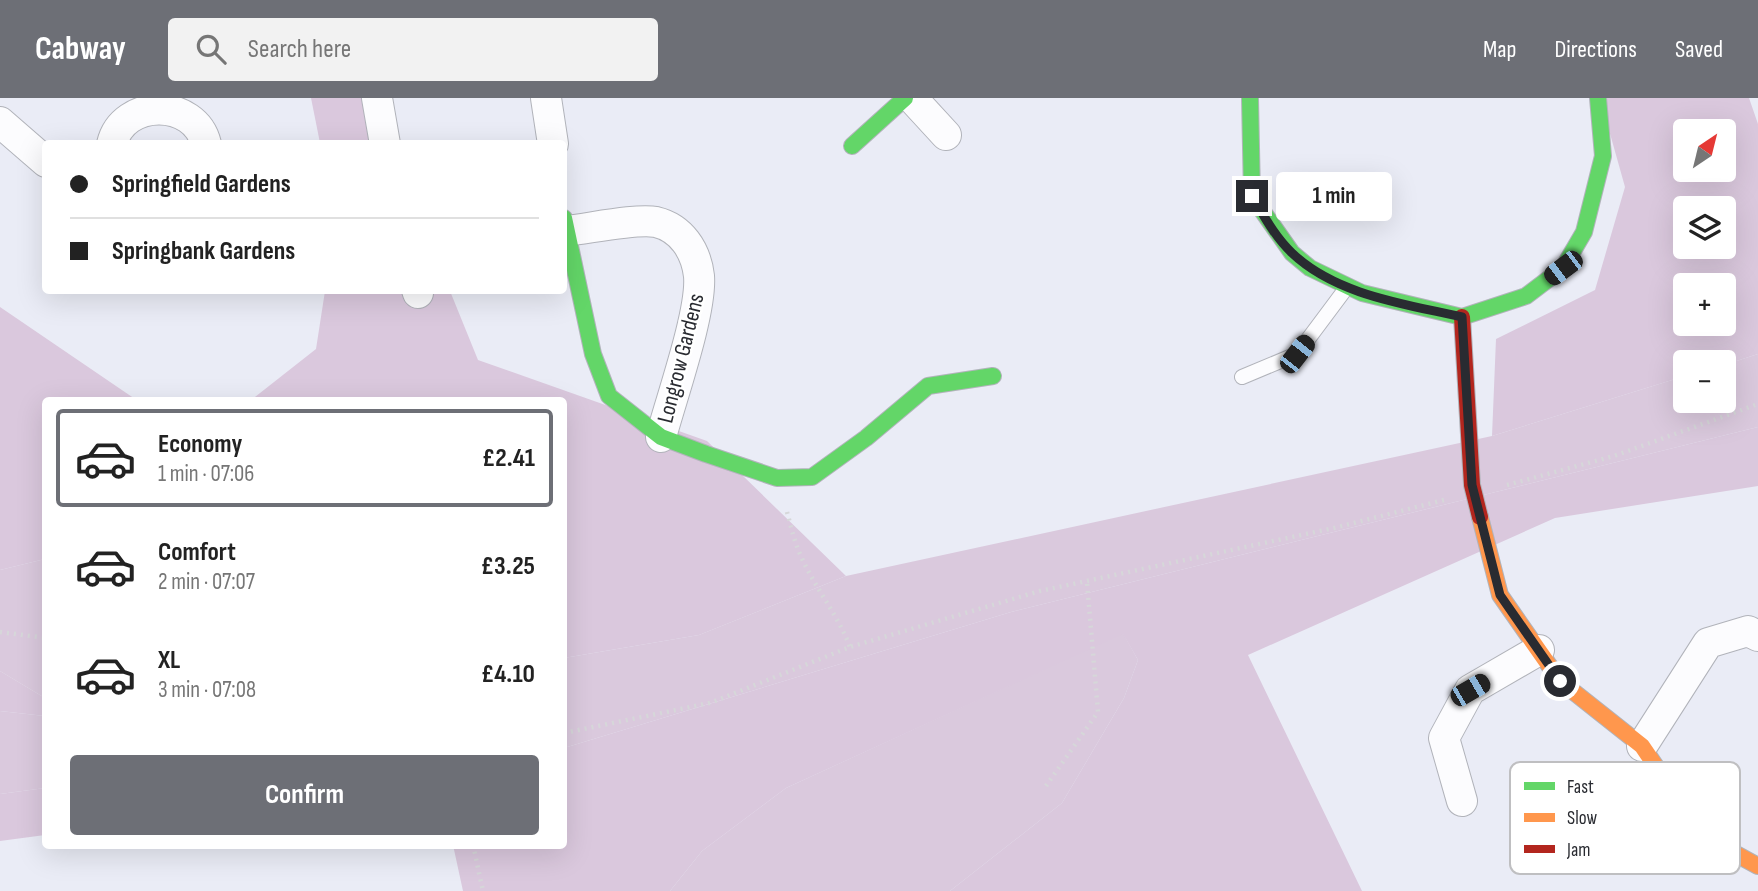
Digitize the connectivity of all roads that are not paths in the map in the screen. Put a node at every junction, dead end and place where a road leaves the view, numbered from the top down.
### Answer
1 (377, 98) edge
2 (546, 98) edge
3 (905, 98) edge
4 (912, 98) edge
5 (1250, 98) edge
6 (1598, 98) edge
7 (0, 122) edge
8 (946, 135) dead end
9 (113, 140) edge
10 (205, 140) edge
11 (384, 140) edge
12 (552, 140) edge
13 (852, 146) dead end
14 (42, 159) edge
15 (567, 225) edge
16 (567, 238) edge
17 (1347, 286) junction
18 (1462, 317) junction
19 (993, 376) dead end
20 (1242, 377) dead end
21 (661, 438) junction
22 (1758, 636) edge
23 (1539, 650) junction
24 (1642, 746) junction
25 (1653, 762) edge
26 (1462, 801) dead end
27 (1740, 856) edge
28 (1758, 866) edge

1 - 11 street
2 - 12 street
3 - 13 street
4 - 8 street
5 - 17 street
6 - 18 street
7 - 14 street
9 - 10 street
15 - 21 street, Longrow Gardens
16 - 21 street, Longrow Gardens
17 - 18 street
17 - 20 lane
18 - 23 street
19 - 21 street, Longrow Gardens
22 - 24 street
23 - 24 street
23 - 26 street
24 - 25 street
27 - 28 street

